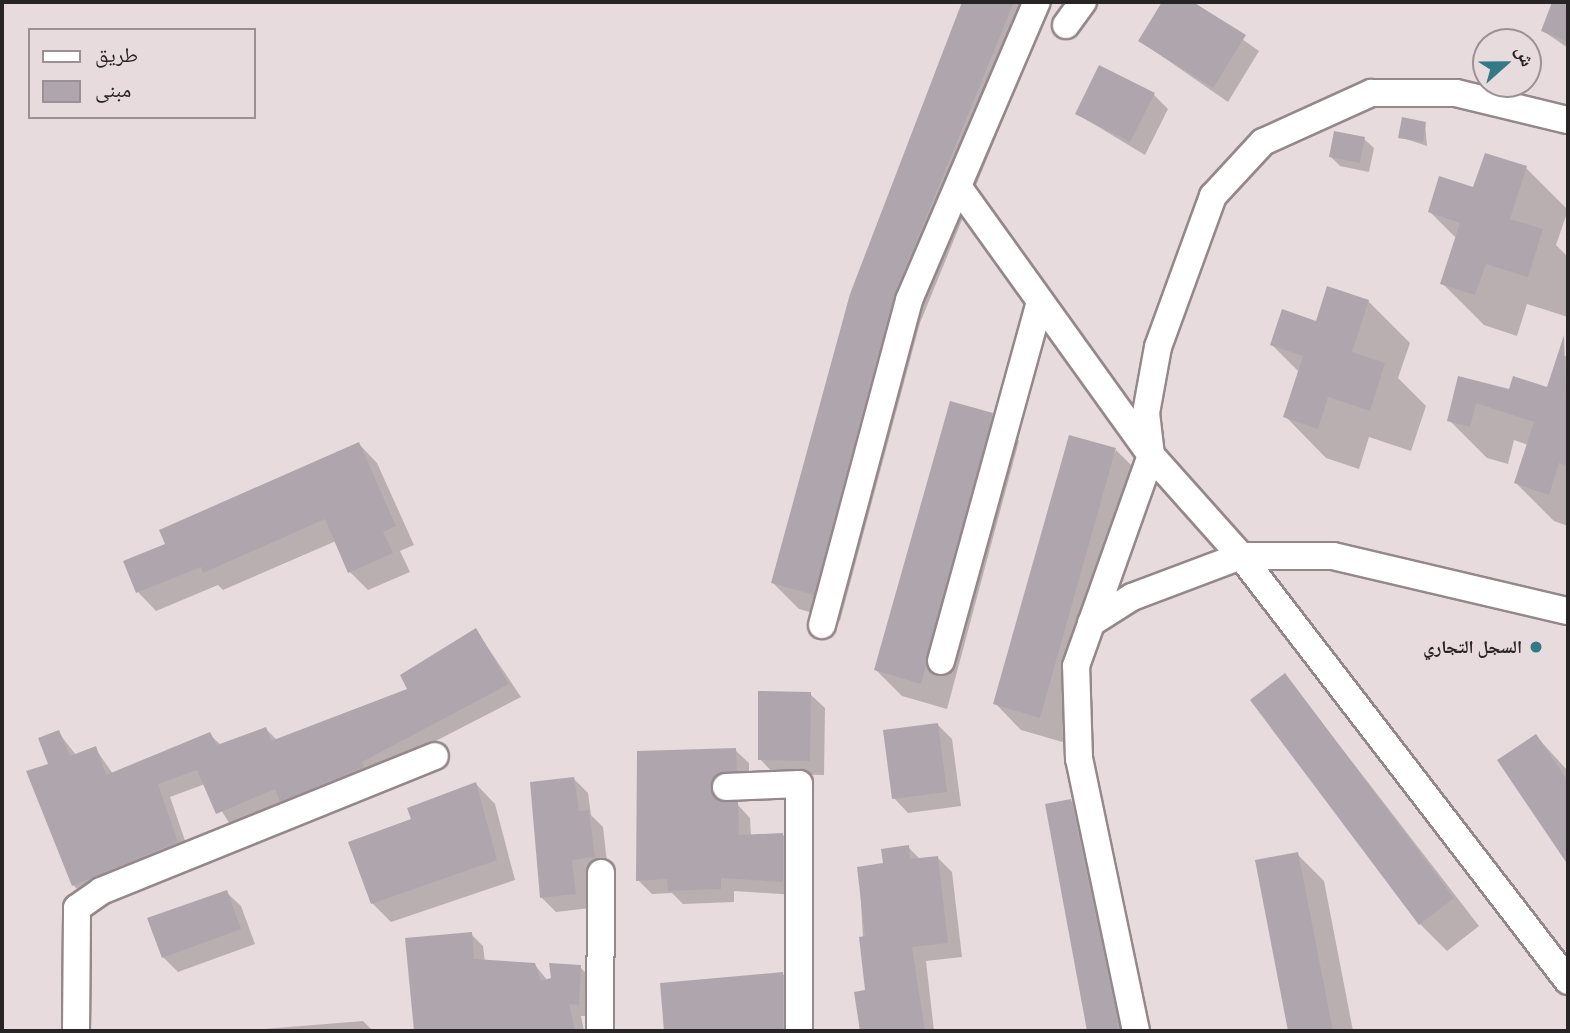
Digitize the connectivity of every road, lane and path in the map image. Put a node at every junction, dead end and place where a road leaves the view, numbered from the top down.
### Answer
1 (1037, 2) edge
2 (1083, 2) edge
3 (1066, 25) dead end
4 (1568, 120) edge
5 (959, 188) junction
6 (1040, 301) junction
7 (1151, 456) junction
8 (1241, 556) junction
9 (1568, 611) edge
10 (1091, 623) junction
11 (822, 625) dead end
12 (941, 661) dead end
13 (435, 756) dead end
14 (726, 787) dead end
15 (601, 873) dead end
16 (1568, 981) edge
17 (76, 1031) edge
18 (600, 1031) edge
19 (799, 1031) edge
20 (1136, 1031) edge

1 - 5 street
2 - 3 street
4 - 7 street
5 - 6 street
5 - 11 street
6 - 7 street
6 - 12 street
7 - 8 street
7 - 10 street
8 - 9 street
8 - 10 street
8 - 16 street
10 - 20 street
13 - 17 street
14 - 19 street
15 - 18 street

